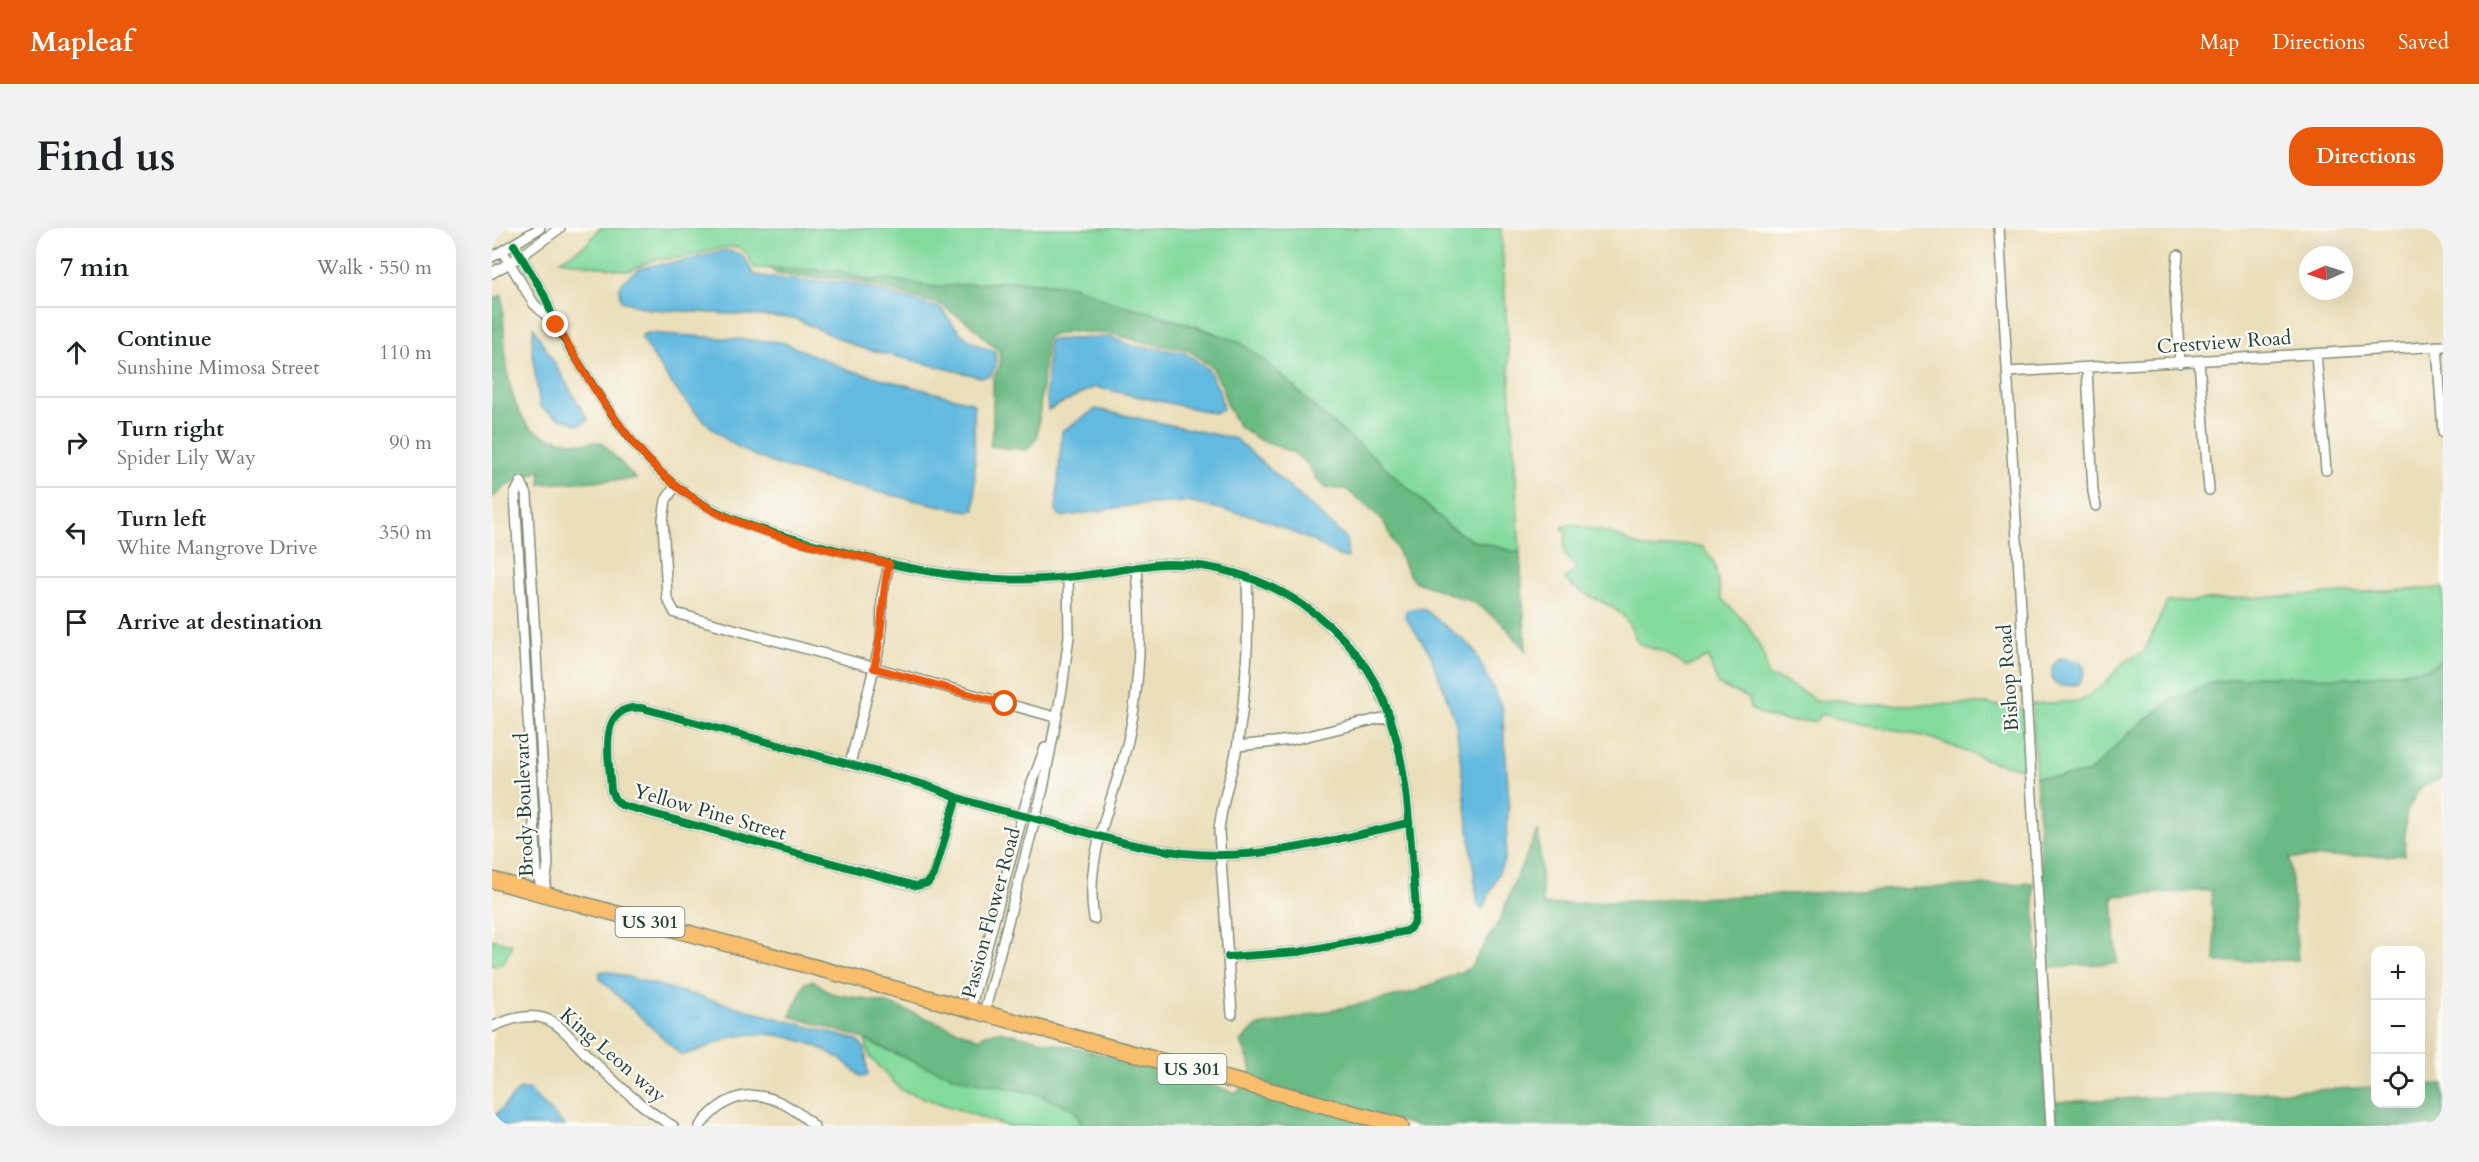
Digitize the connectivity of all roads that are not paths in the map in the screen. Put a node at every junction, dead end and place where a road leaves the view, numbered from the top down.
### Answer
1 (540, 228) edge
2 (560, 228) edge
3 (2000, 228) edge
4 (514, 245) junction
5 (502, 252) junction
6 (2178, 255) dead end
7 (521, 256) junction
8 (492, 257) edge
9 (510, 264) junction
10 (492, 273) edge
11 (556, 325) junction
12 (2440, 346) edge
13 (2316, 354) junction
14 (2199, 362) junction
15 (2180, 363) junction
16 (2087, 369) junction
17 (2007, 372) junction
18 (2443, 433) edge
19 (2326, 470) dead end
20 (675, 485) junction
21 (2209, 490) dead end
22 (2096, 506) dead end
23 (889, 564) junction
24 (1137, 567) junction
25 (1247, 577) junction
26 (1068, 578) junction
27 (874, 668) junction
28 (1390, 716) junction
29 (1055, 717) junction
30 (1238, 746) junction
31 (850, 764) junction
32 (957, 797) junction
33 (1022, 815) junction
34 (1035, 819) junction
35 (1408, 823) junction
36 (1100, 836) junction
37 (1220, 855) junction
38 (492, 880) edge
39 (544, 894) junction
40 (1094, 919) dead end
41 (1228, 957) junction
42 (977, 1011) junction
43 (1232, 1014) dead end
44 (492, 1027) edge
45 (673, 1126) edge
46 (700, 1126) edge
47 (814, 1126) edge
48 (1401, 1126) edge
49 (2051, 1126) edge

1 - 4 street
2 - 7 street
3 - 17 street, Bishop Road
4 - 5 street
4 - 7 street
5 - 8 street
5 - 9 street
6 - 15 street
7 - 9 street
7 - 11 street
9 - 10 street
9 - 11 street
11 - 20 street
12 - 13 street, Crestview Road
12 - 18 street
13 - 14 street, Crestview Road
13 - 19 street
14 - 15 street, Crestview Road
14 - 21 street
15 - 16 street, Crestview Road
16 - 17 street, Crestview Road
16 - 22 street
17 - 49 street, Bishop Road
20 - 23 street
20 - 27 street
23 - 26 street
23 - 27 street
24 - 25 street
24 - 26 street
24 - 36 street
25 - 28 street
25 - 30 street
26 - 29 street, Passion Flower Road
27 - 29 street
27 - 31 street
28 - 30 street
28 - 35 street
29 - 33 street, Passion Flower Road
29 - 34 street, Passion Flower Road
30 - 37 street
31 - 32 street, Yellow Pine Street
31 - 32 street, Yellow Pine Street
32 - 33 street, Yellow Pine Street
33 - 34 street, Yellow Pine Street
33 - 42 street, Passion Flower Road
34 - 36 street, Yellow Pine Street
34 - 42 street, Passion Flower Road
35 - 37 street, Yellow Pine Street
35 - 41 street
36 - 37 street, Yellow Pine Street
36 - 40 street
37 - 41 street
38 - 39 main road, US 301
39 - 39 street, Brody Boulevard
39 - 42 main road, US 301
41 - 43 street
42 - 48 main road, US 301
44 - 45 street, King Leon way
46 - 47 street

